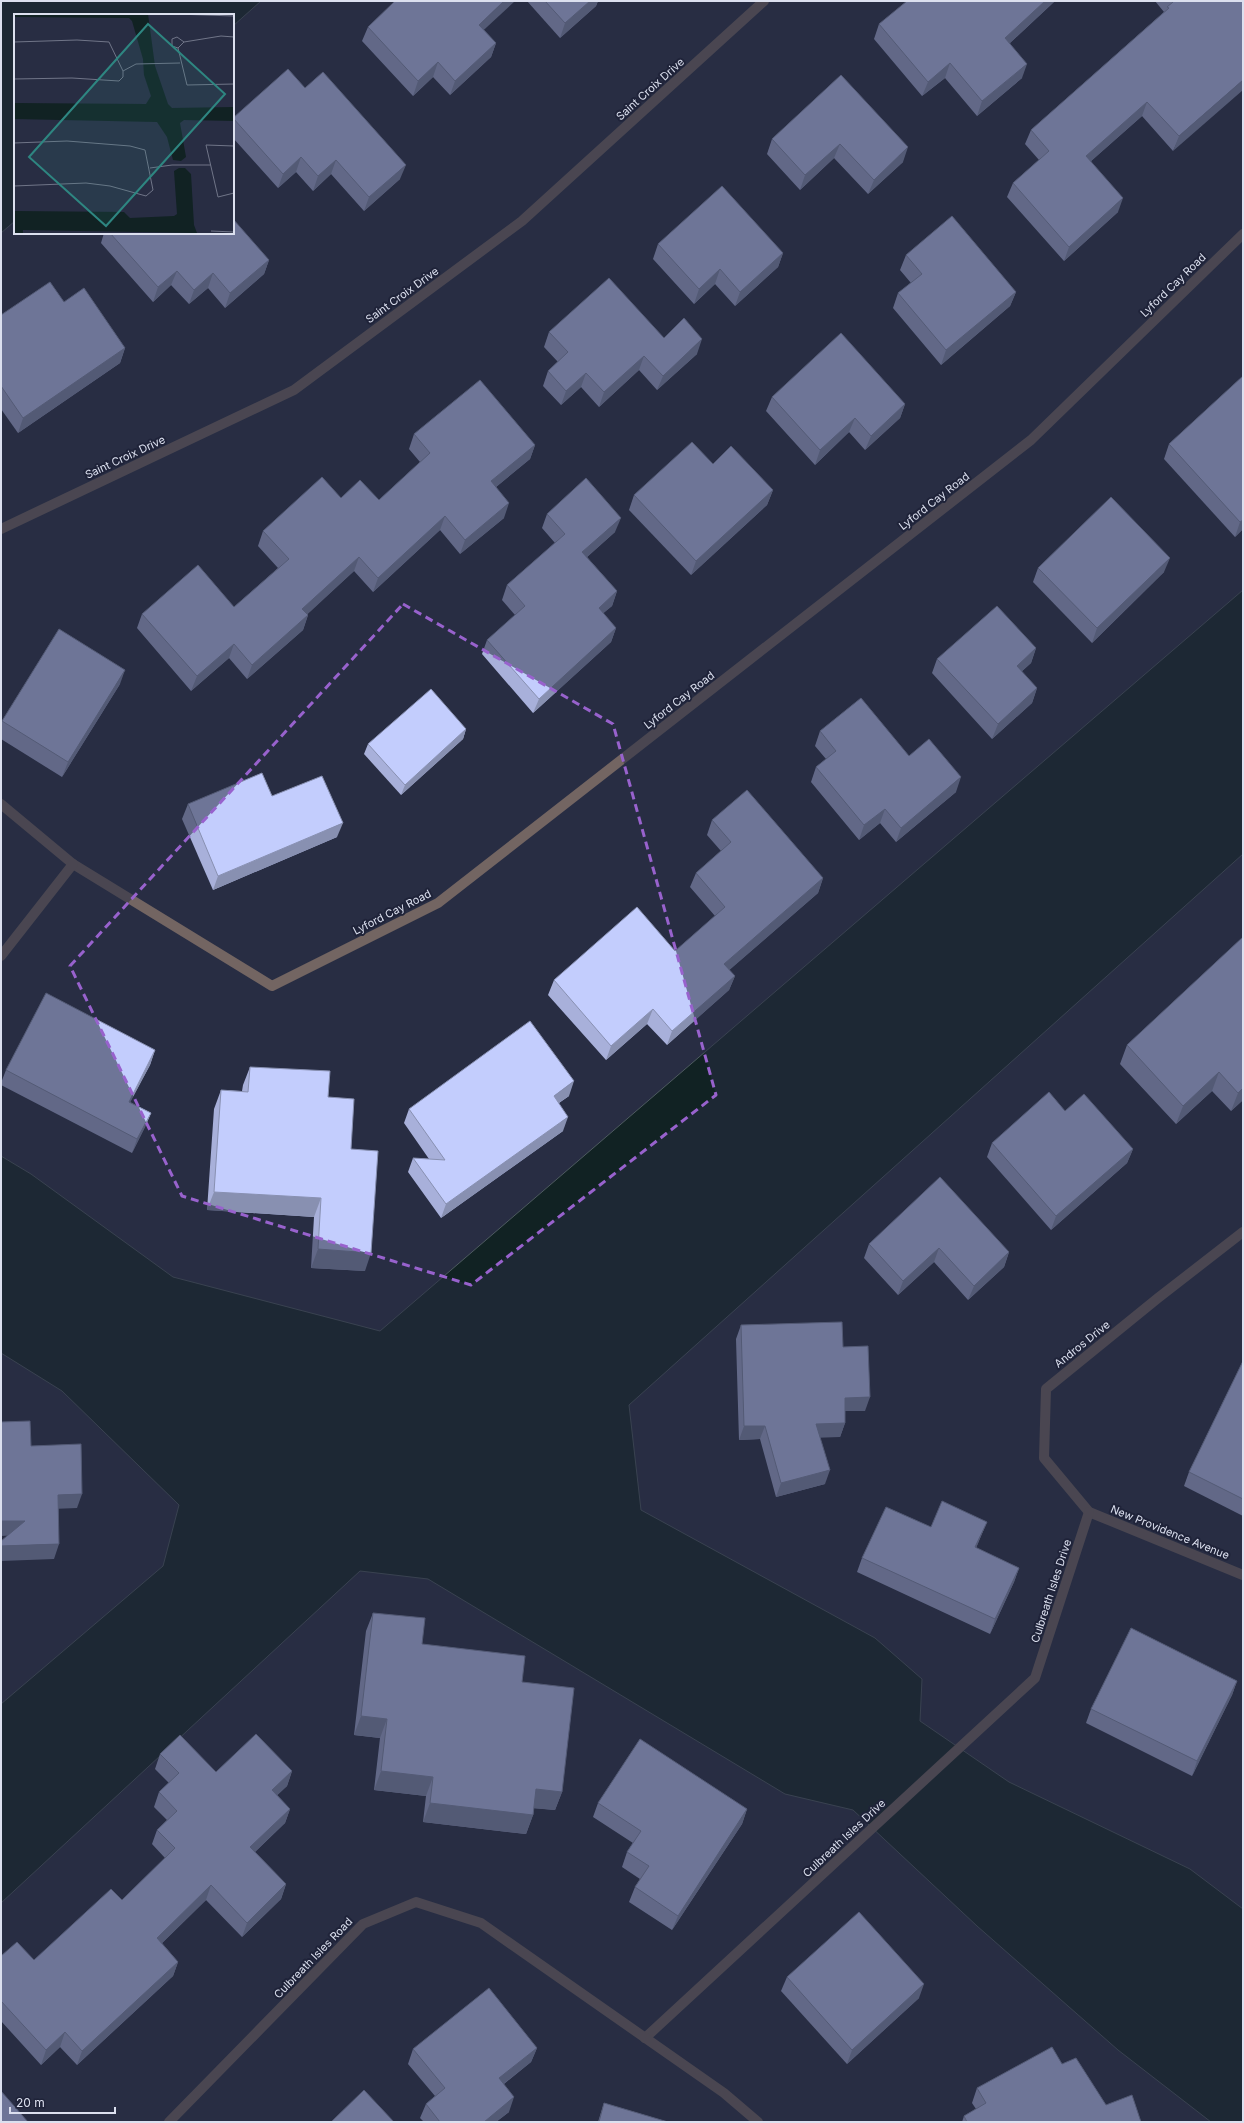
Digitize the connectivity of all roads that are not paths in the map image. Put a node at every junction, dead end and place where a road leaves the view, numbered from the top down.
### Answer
1 (764, 1) edge
2 (1243, 234) edge
3 (1, 529) edge
4 (1, 804) edge
5 (73, 864) junction
6 (1, 956) edge
7 (1243, 1232) edge
8 (1089, 1512) junction
9 (1243, 1575) edge
10 (645, 2038) junction
11 (169, 2122) edge
12 (758, 2122) edge

1 - 3 street, Saint Croix Drive
2 - 5 street, Lyford Cay Road
4 - 5 street
5 - 6 street
7 - 8 street, Andros Drive
8 - 9 street, New Providence Avenue
8 - 10 street, Culbreath Isles Drive
10 - 11 street, Culbreath Isles Road
10 - 12 street

